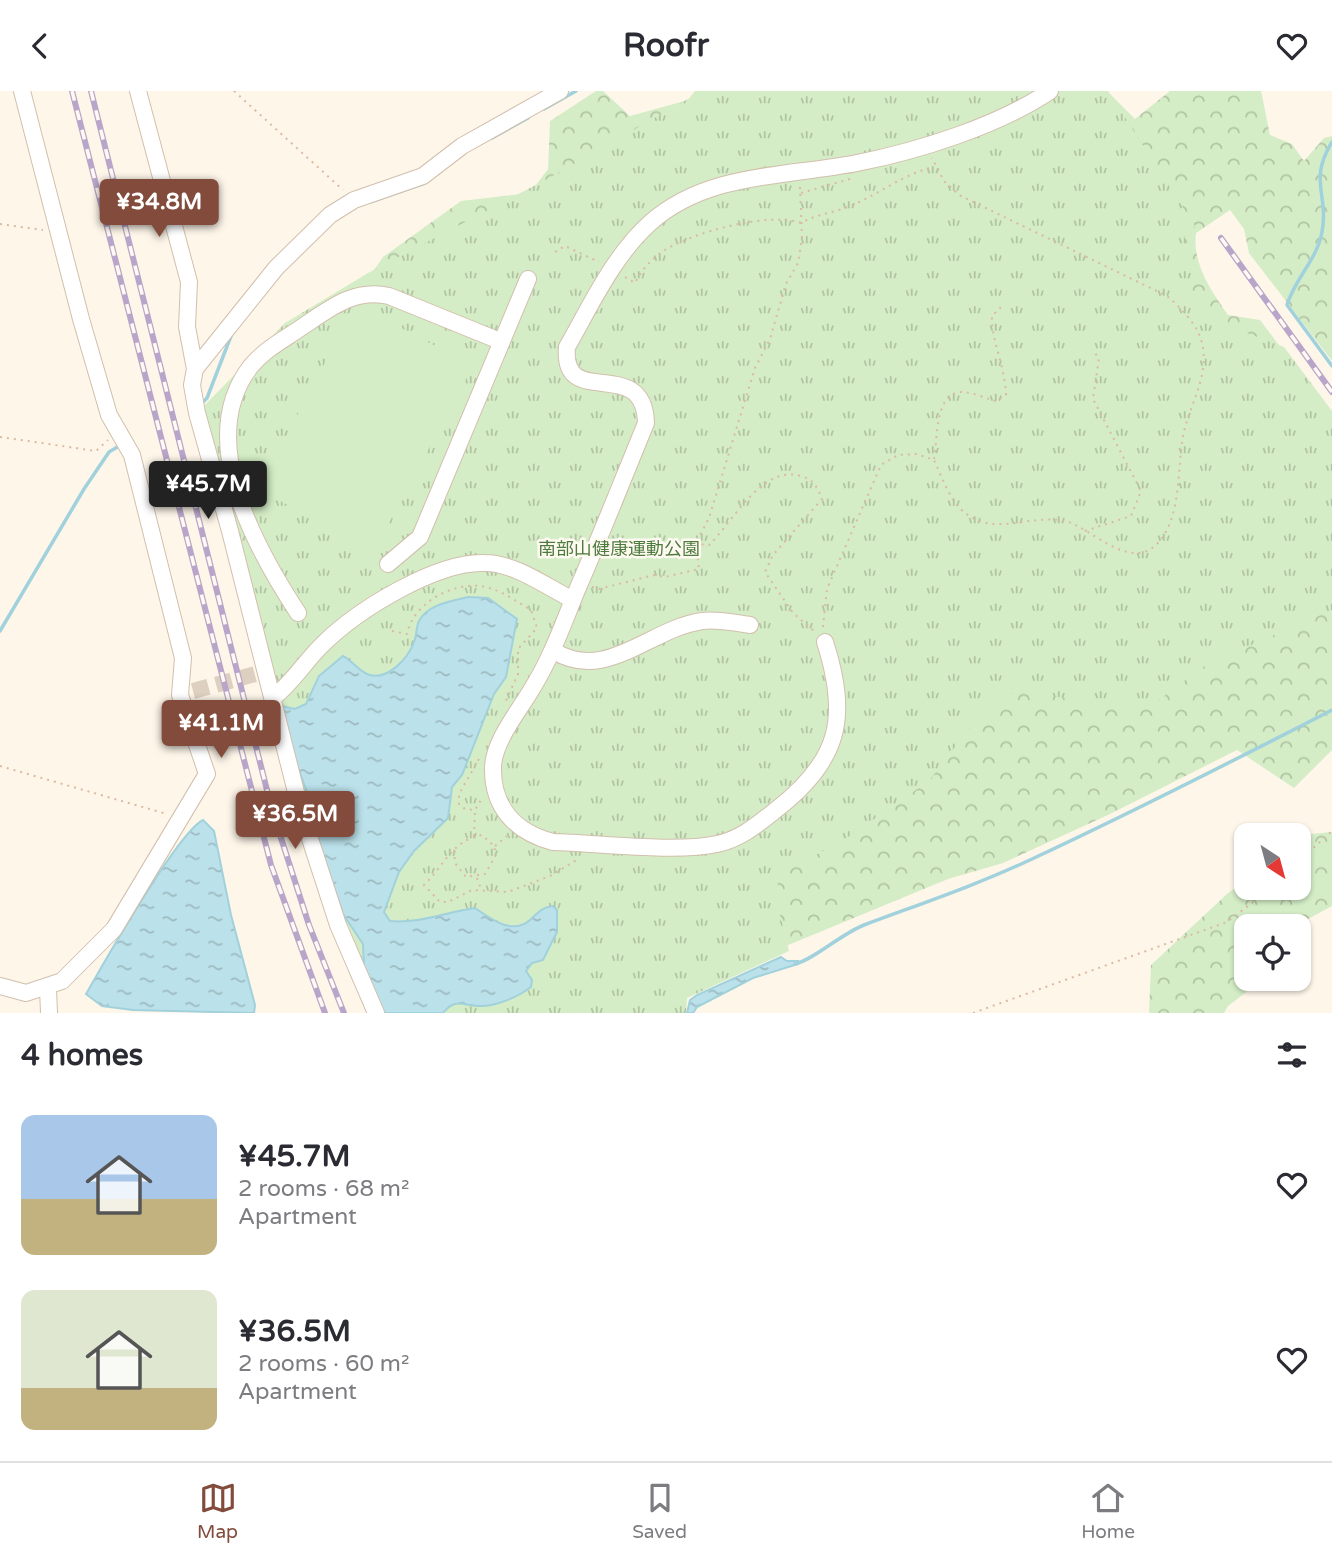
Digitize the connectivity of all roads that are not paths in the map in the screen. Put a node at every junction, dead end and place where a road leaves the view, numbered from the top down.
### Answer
1 (22, 91) edge
2 (560, 91) edge
3 (1050, 91) edge
4 (144, 95) edge
5 (528, 279) dead end
6 (500, 341) junction
7 (195, 369) junction
8 (388, 564) dead end
9 (573, 600) junction
10 (298, 614) dead end
11 (750, 625) dead end
12 (825, 642) road end
13 (554, 652) junction
14 (273, 698) junction
15 (0, 986) edge
16 (48, 988) junction
17 (49, 1013) edge
18 (376, 1013) edge

1 - 16 street
2 - 7 street
3 - 9 street
4 - 7 street
5 - 6 street
6 - 8 street
6 - 10 street
7 - 14 street
9 - 13 street
9 - 14 street
11 - 13 street
12 - 13 street
14 - 18 street
15 - 16 street
16 - 17 street

